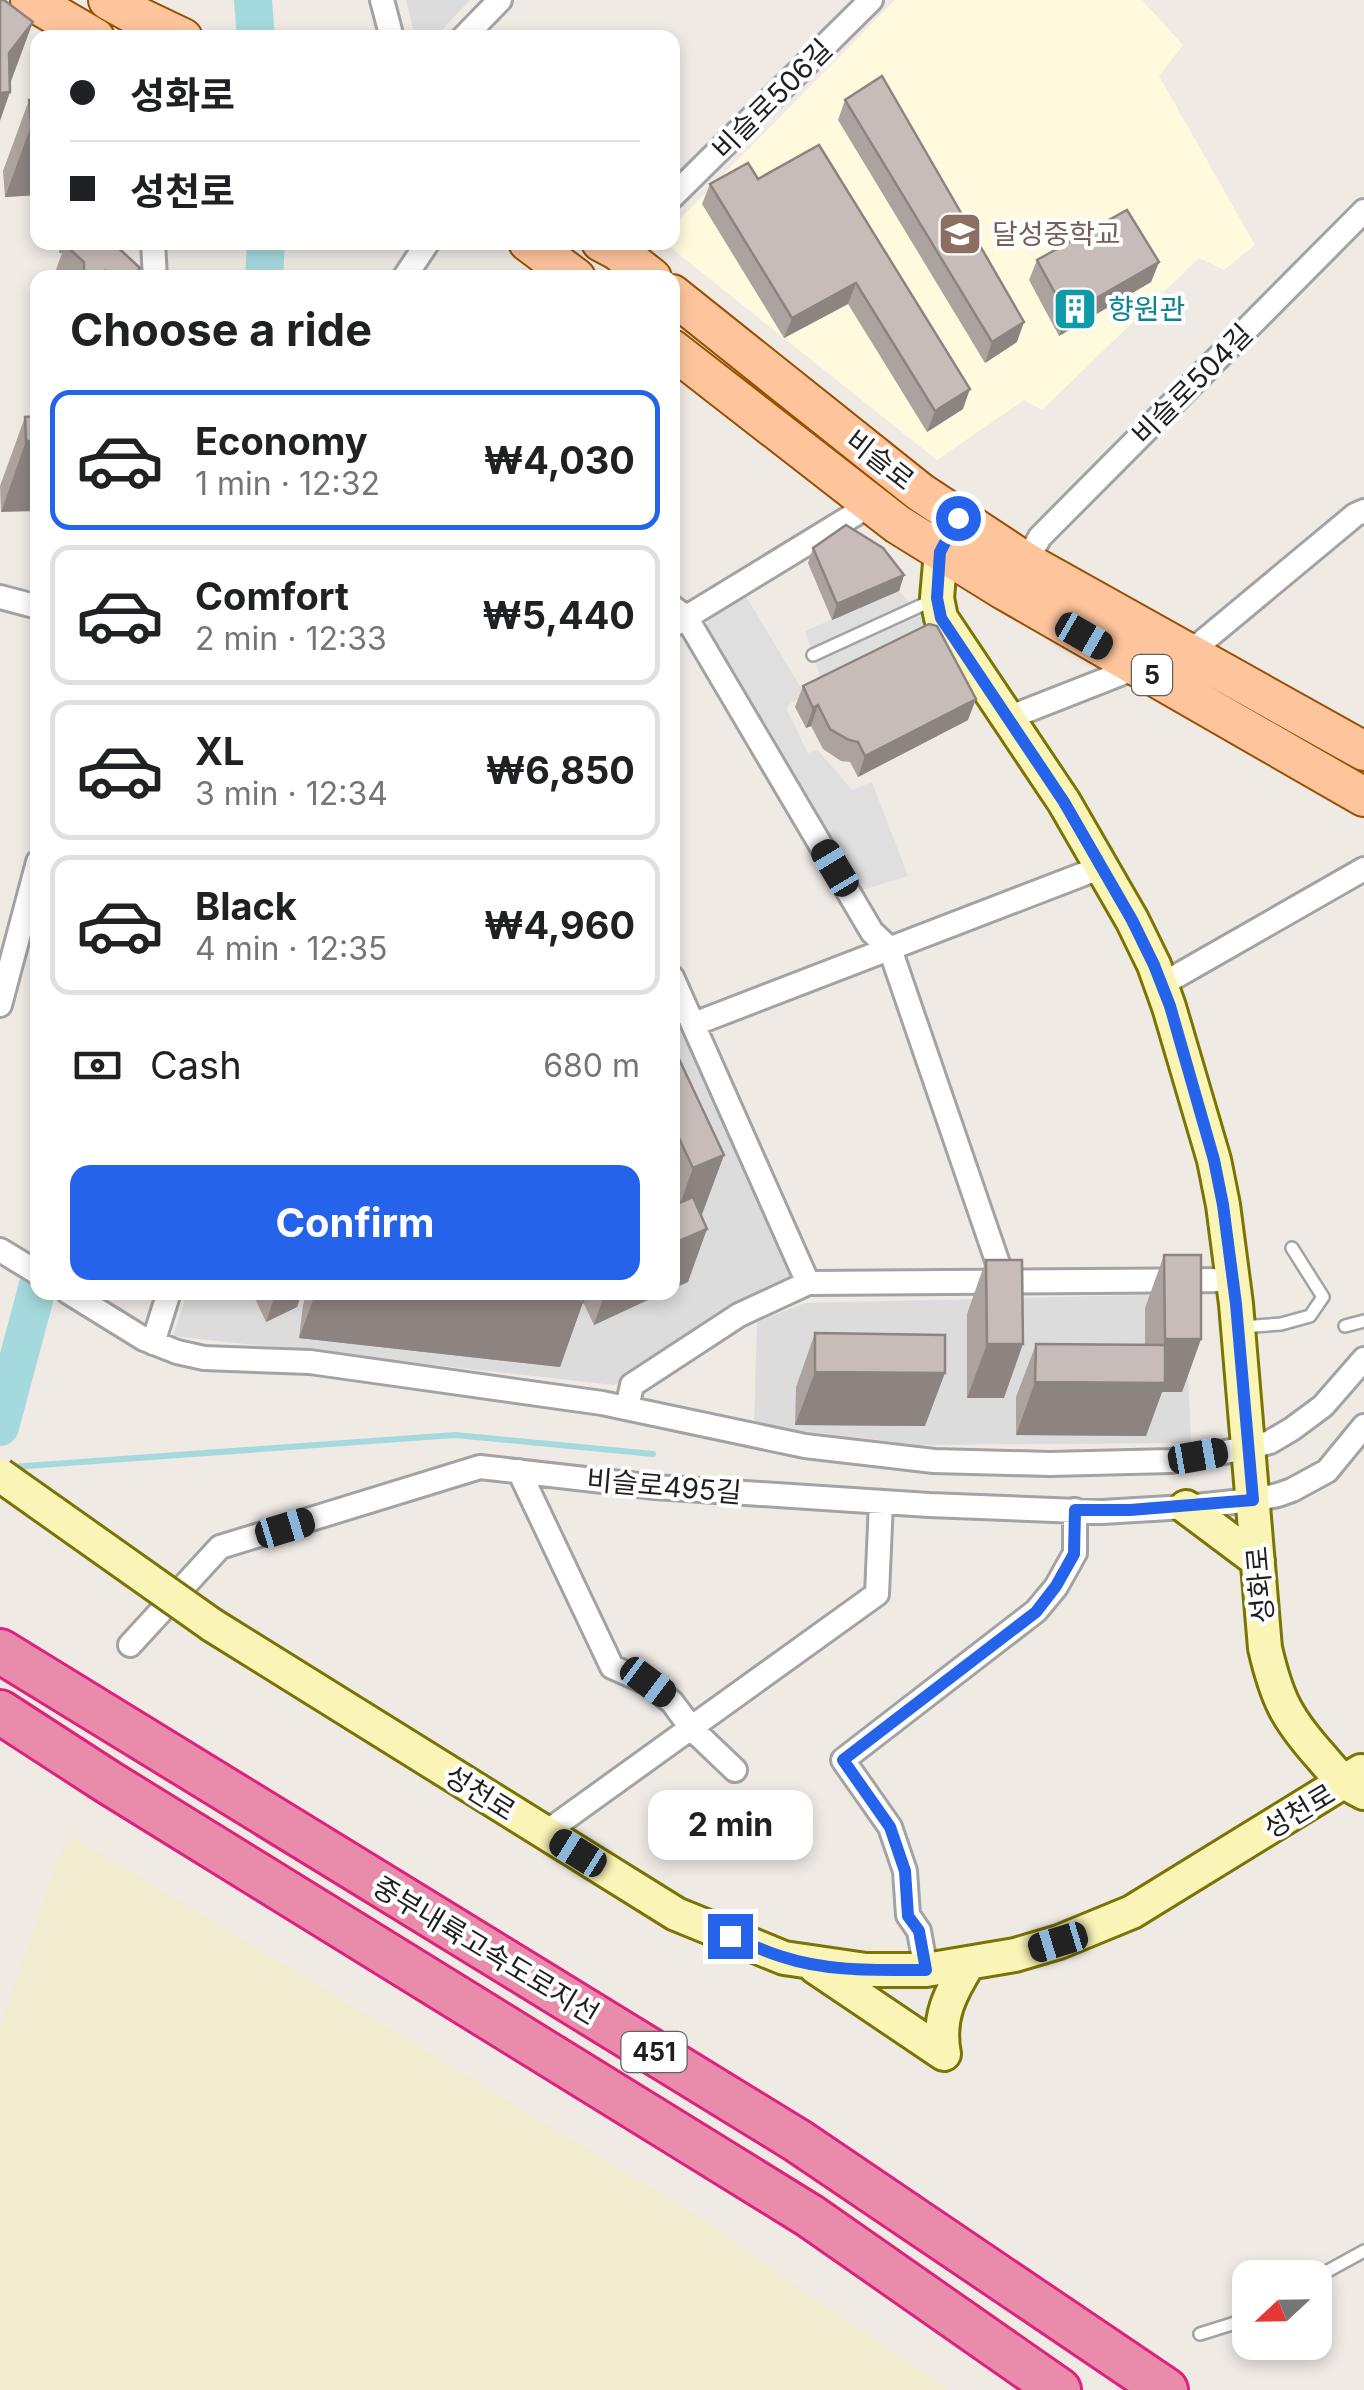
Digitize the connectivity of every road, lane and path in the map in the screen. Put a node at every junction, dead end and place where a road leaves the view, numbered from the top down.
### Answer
1 (30, 0) edge
2 (382, 0) edge
3 (500, 0) edge
4 (871, 0) edge
5 (81, 30) edge
6 (390, 30) edge
7 (471, 30) edge
8 (680, 189) edge
9 (1364, 210) edge
10 (539, 250) edge
11 (621, 250) edge
12 (565, 270) edge
13 (643, 270) edge
14 (680, 300) edge
15 (680, 355) edge
16 (811, 456) junction
17 (880, 460) junction
18 (870, 505) junction
19 (1364, 511) edge
20 (958, 518) junction
21 (940, 552) junction
22 (1026, 562) junction
23 (0, 597) edge
24 (937, 598) junction
25 (1064, 604) junction
26 (30, 606) edge
27 (680, 615) edge
28 (680, 622) edge
29 (1189, 653) junction
30 (813, 655) dead end
31 (1138, 667) junction
32 (1008, 718) junction
33 (1364, 751) edge
34 (1364, 797) edge
35 (1102, 867) junction
36 (1364, 869) edge
37 (30, 891) edge
38 (890, 949) junction
39 (1161, 985) junction
40 (1, 994) edge
41 (680, 994) edge
42 (694, 1024) junction
43 (1292, 1248) dead end
44 (0, 1250) edge
45 (30, 1269) edge
46 (1234, 1280) junction
47 (1004, 1281) junction
48 (808, 1283) junction
49 (81, 1300) edge
50 (166, 1300) edge
51 (1364, 1321) edge
52 (1344, 1326) dead end
53 (1238, 1328) junction
54 (148, 1341) junction
55 (1364, 1359) edge
56 (1335, 1394) junction
57 (627, 1408) junction
58 (1364, 1417) edge
59 (1364, 1426) edge
60 (1248, 1448) junction
61 (518, 1472) junction
62 (0, 1475) edge
63 (1253, 1500) junction
64 (881, 1502) junction
65 (1186, 1507) junction
66 (1075, 1510) junction
67 (1258, 1561) junction
68 (130, 1646) dead end
69 (0, 1652) edge
70 (0, 1712) edge
71 (692, 1729) junction
72 (735, 1770) dead end
73 (1357, 1782) edge
74 (544, 1833) junction
75 (969, 1963) junction
76 (811, 1964) junction
77 (926, 1970) junction
78 (1364, 2251) edge
79 (1332, 2269) edge
80 (1232, 2324) edge
81 (1200, 2334) dead end
82 (1059, 2390) edge
83 (1166, 2390) edge

1 - 5 main road
2 - 6 street
3 - 7 street
4 - 8 street, 비슬로506길
9 - 22 street, 비슬로504길
10 - 12 main road
11 - 13 main road
14 - 17 main road, 비슬로 / 5
15 - 16 main road, 비슬로 / 5
16 - 17 main road
16 - 18 main road, 비슬로 / 5
17 - 20 main road, 비슬로 / 5
18 - 21 main road, 비슬로 / 5
18 - 27 street
19 - 29 street
20 - 21 main road, 성화로
20 - 22 main road, 비슬로 / 5
21 - 24 main road, 성화로
21 - 25 main road, 비슬로 / 5
22 - 25 main road, 비슬로 / 5
23 - 26 street
24 - 30 lane
24 - 32 main road, 성화로
25 - 29 main road, 비슬로 / 5
25 - 31 main road, 비슬로 / 5
28 - 38 street
29 - 33 main road, 비슬로 / 5
31 - 32 street
31 - 34 main road, 비슬로 / 5
32 - 35 main road, 성화로
35 - 38 street
35 - 39 main road, 성화로
36 - 39 street
37 - 40 street
38 - 42 street
38 - 47 street
39 - 46 main road, 성화로
41 - 42 street
42 - 48 street
43 - 53 lane
44 - 45 street
46 - 47 street
46 - 53 main road, 성화로
47 - 48 street
48 - 57 street
49 - 54 street
50 - 54 street
51 - 52 lane
53 - 60 main road, 성화로
54 - 57 street
55 - 56 street
56 - 58 street
56 - 60 street
57 - 60 street
59 - 63 street, 비슬로495길
60 - 63 main road, 성화로
61 - 64 street, 비슬로495길
61 - 68 street, 비슬로495길
61 - 71 street
62 - 74 main road, 성천로, bridge
63 - 65 street, 비슬로495길
63 - 67 main road, 성화로
64 - 66 street, 비슬로495길
64 - 71 street
65 - 66 street, 비슬로495길
65 - 67 main road
66 - 77 street
67 - 73 main road, 성화로
69 - 83 highway, 중부내륙고속도로지선 / 451
70 - 82 highway, 중부내륙고속도로지선 / 451
71 - 72 street
71 - 74 street
73 - 75 main road, 성천로
74 - 76 main road, 성천로
75 - 76 main road
75 - 77 main road, 성천로
76 - 77 main road, 성천로
78 - 79 lane
80 - 81 lane

